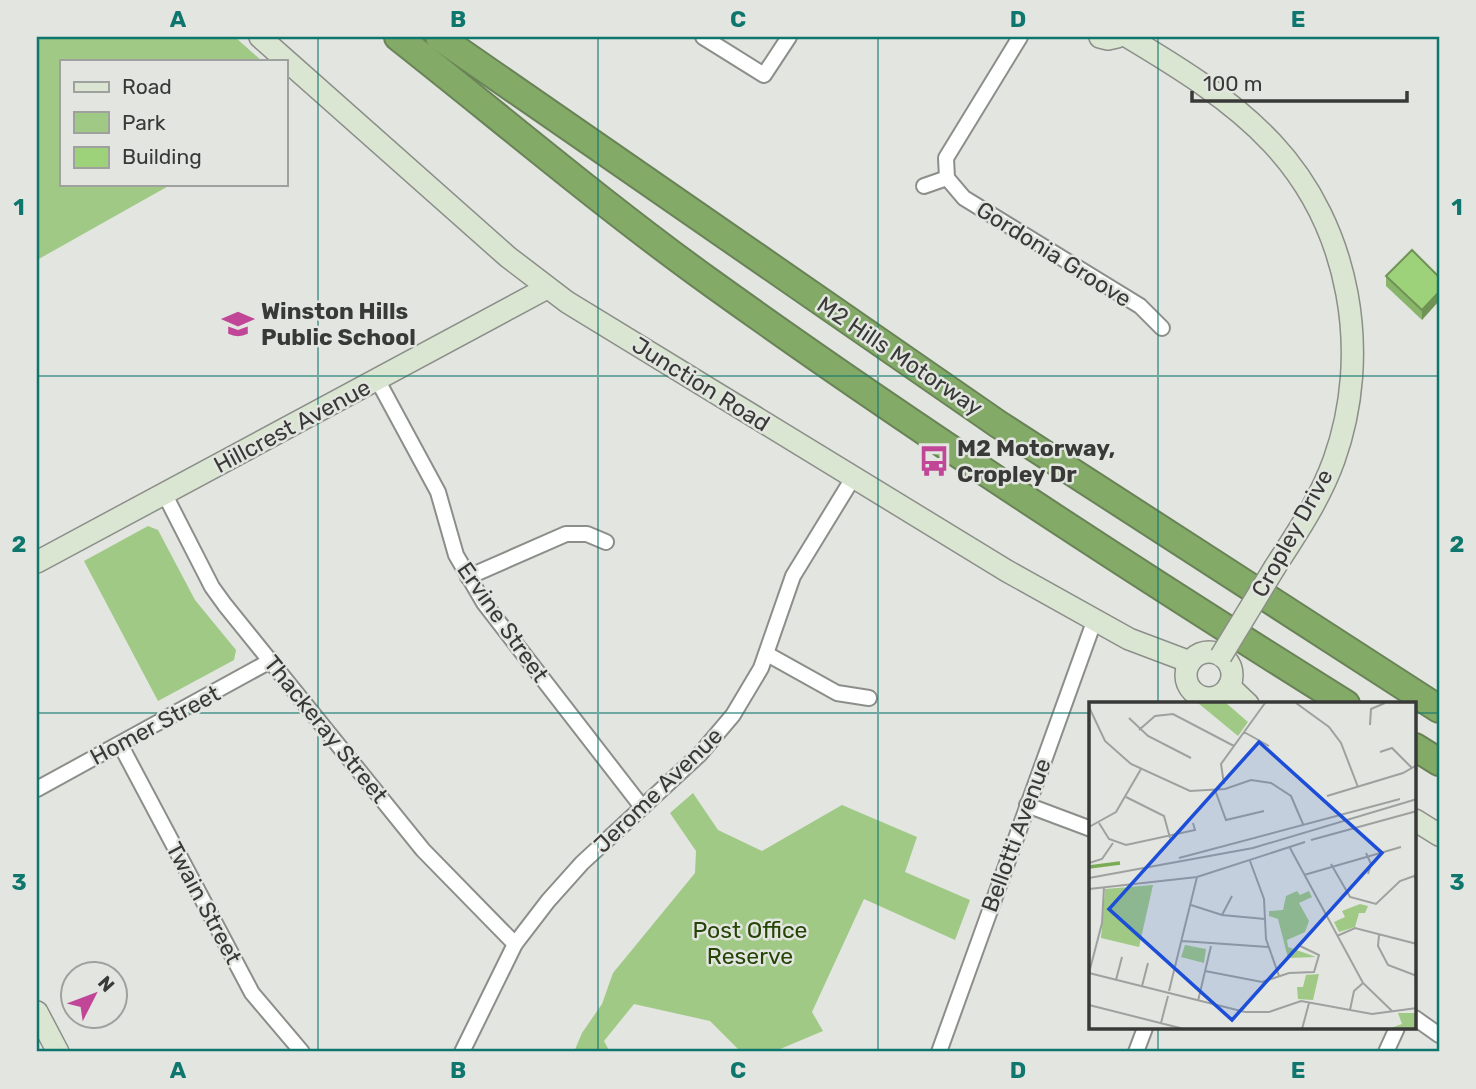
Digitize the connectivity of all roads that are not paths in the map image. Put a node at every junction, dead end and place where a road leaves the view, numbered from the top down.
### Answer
1 (260, 37) edge
2 (398, 37) edge
3 (439, 37) edge
4 (703, 37) edge
5 (789, 37) edge
6 (1020, 37) edge
7 (1100, 37) edge
8 (1117, 37) edge
9 (1128, 37) edge
10 (286, 60) edge
11 (287, 61) edge
12 (947, 178) junction
13 (924, 186) dead end
14 (547, 288) junction
15 (1162, 328) dead end
16 (378, 381) junction
17 (853, 478) junction
18 (164, 493) junction
19 (606, 542) dead end
20 (37, 562) edge
21 (468, 577) junction
22 (1095, 619) junction
23 (767, 653) junction
24 (1222, 656) junction
25 (272, 660) junction
26 (1190, 662) junction
27 (1228, 686) junction
28 (869, 698) dead end
29 (1246, 702) edge
30 (1343, 702) edge
31 (1439, 709) edge
32 (120, 744) junction
33 (1416, 748) edge
34 (1439, 762) edge
35 (37, 789) edge
36 (1027, 805) junction
37 (642, 807) junction
38 (1416, 821) edge
39 (1089, 828) edge
40 (1439, 835) edge
41 (515, 944) junction
42 (37, 1012) edge
43 (1416, 1019) edge
44 (1144, 1030) edge
45 (1396, 1030) edge
46 (1439, 1035) edge
47 (58, 1052) edge
48 (302, 1052) edge
49 (463, 1052) edge
50 (939, 1052) edge
51 (1136, 1052) edge
52 (1386, 1052) edge

1 - 10 street, Junction Road
2 - 30 highway, M2 Hills Motorway
3 - 31 highway, M2 Hills Motorway
4 - 5 street
6 - 12 street
7 - 8 street
9 - 24 street, Cropley Drive, bridge
11 - 14 street, Junction Road
12 - 13 street
12 - 15 street, Gordonia Groove
14 - 16 street, Hillcrest Avenue
14 - 17 street, Junction Road
16 - 18 street, Hillcrest Avenue
16 - 21 street, Ervine Street
17 - 22 street, Junction Road
17 - 23 street, Jerome Avenue
18 - 20 street, Hillcrest Avenue
18 - 25 street, Thackeray Street
19 - 21 street
21 - 37 street, Ervine Street
22 - 26 street, Junction Road
22 - 36 street, Bellotti Avenue
23 - 28 street
23 - 37 street, Jerome Avenue
24 - 26 street
24 - 27 street
25 - 32 street, Homer Street
25 - 41 street, Thackeray Street
26 - 27 street
27 - 29 street
32 - 35 street, Homer Street
32 - 48 street, Twain Street
33 - 34 highway
36 - 39 street
36 - 50 street, Bellotti Avenue
37 - 41 street, Jerome Avenue
38 - 40 street
41 - 49 street, Jerome Avenue
42 - 47 street
43 - 46 street
44 - 51 street
45 - 52 street

